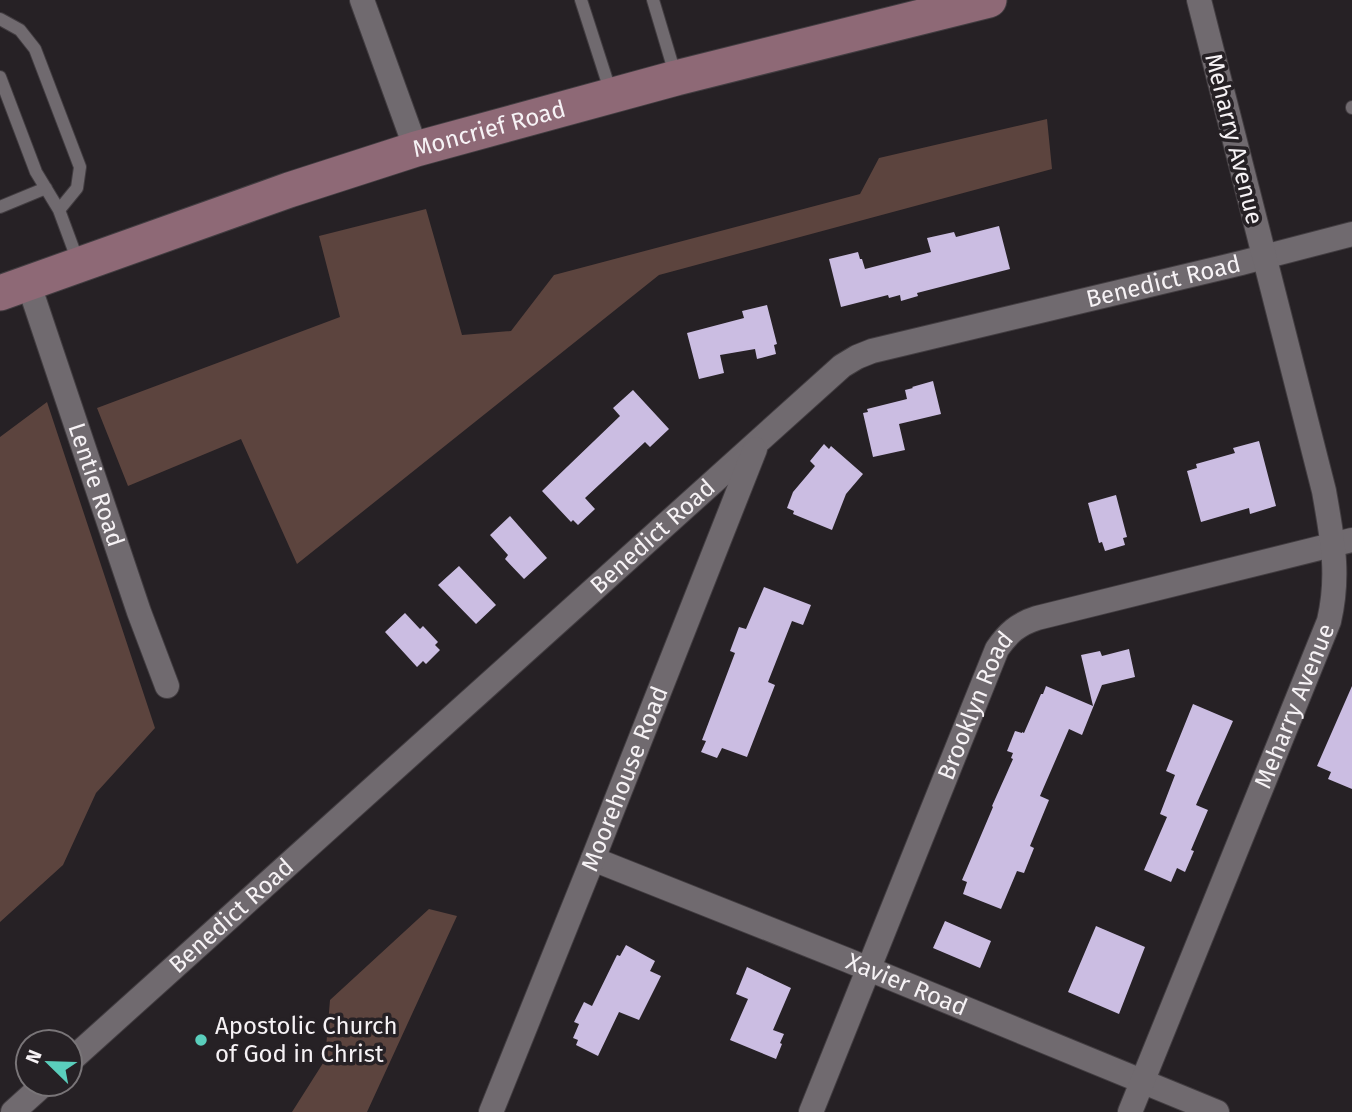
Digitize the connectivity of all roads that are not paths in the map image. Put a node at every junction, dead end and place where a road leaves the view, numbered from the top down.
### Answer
1 (362, 0) edge
2 (581, 0) edge
3 (653, 0) edge
4 (989, 0) edge
5 (1199, 0) edge
6 (0, 19) edge
7 (0, 77) edge
8 (676, 78) junction
9 (612, 95) junction
10 (416, 149) junction
11 (46, 188) junction
12 (0, 207) edge
13 (59, 210) junction
14 (1352, 234) edge
15 (1265, 257) junction
16 (79, 264) junction
17 (14, 288) edge
18 (756, 445) junction
19 (1343, 542) edge
20 (167, 686) dead end
21 (593, 859) junction
22 (868, 969) junction
23 (84, 1048) edge
24 (1142, 1082) junction
25 (28, 1098) edge
26 (13, 1112) edge
27 (491, 1112) edge
28 (810, 1112) edge
29 (1130, 1112) edge
30 (1217, 1112) edge

1 - 10 street
2 - 9 lane
3 - 8 lane
4 - 8 main road, Moncrief Road
5 - 15 street, Meharry Avenue
6 - 13 lane
7 - 11 lane
8 - 9 main road, Moncrief Road
9 - 10 main road, Moncrief Road
10 - 16 main road, Moncrief Road
11 - 12 lane
11 - 13 lane
13 - 16 lane
14 - 15 street, Benedict Road
15 - 18 street, Benedict Road
15 - 19 street, Meharry Avenue
16 - 17 main road, Moncrief Road
17 - 20 street, Lentie Road
18 - 21 street, Moorehouse Road
18 - 23 street, Benedict Road
19 - 22 street, Brooklyn Road
19 - 24 street, Meharry Avenue
21 - 22 street, Xavier Road
21 - 27 street, Moorehouse Road
22 - 24 street, Xavier Road
22 - 28 street, Brooklyn Road
24 - 29 street, Meharry Avenue
24 - 30 street, Xavier Road
25 - 26 street

